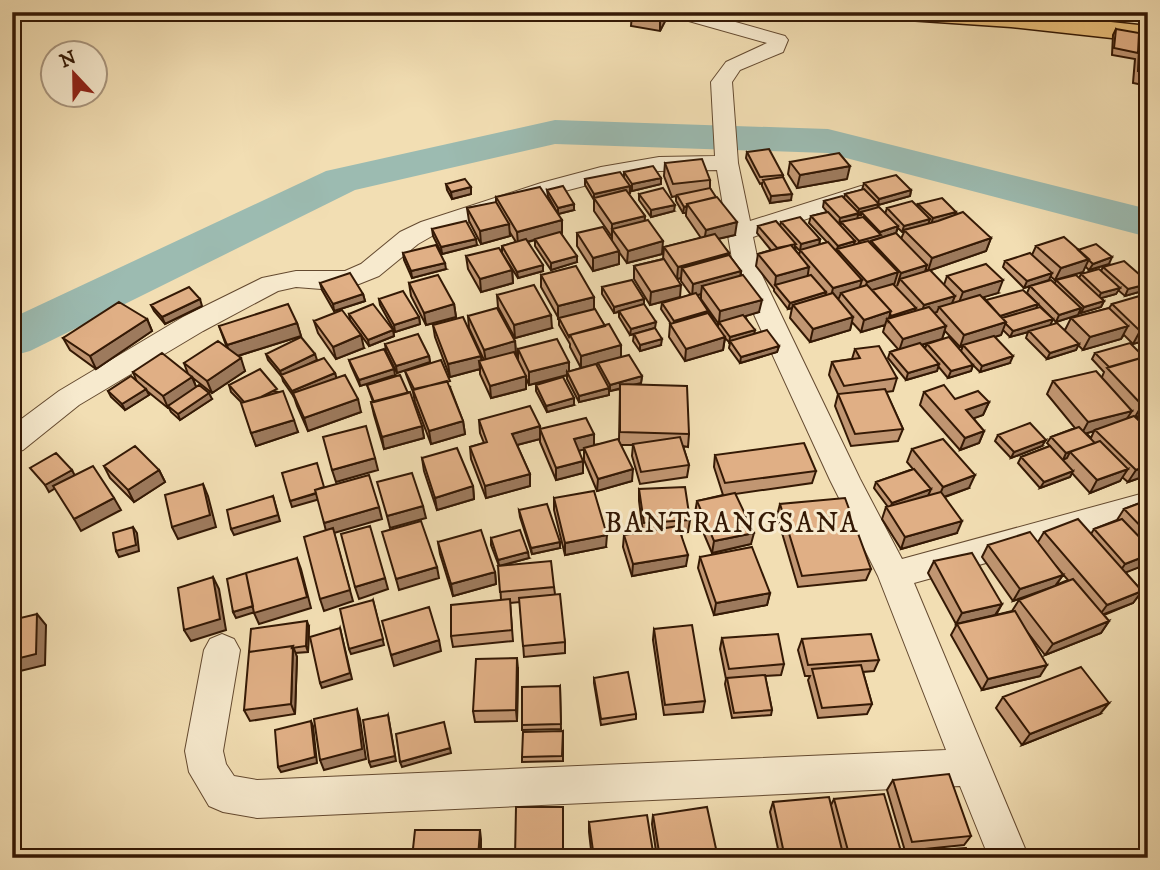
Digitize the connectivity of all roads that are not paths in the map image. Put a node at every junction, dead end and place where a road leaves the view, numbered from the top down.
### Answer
1 (678, 12) edge
2 (893, 12) edge
3 (1148, 34) edge
4 (726, 154) junction
5 (861, 193) edge
6 (742, 232) junction
7 (12, 442) edge
8 (1148, 505) edge
9 (894, 575) junction
10 (222, 650) dead end
11 (973, 766) junction
12 (1009, 858) edge

1 - 4 street
2 - 3 main road
4 - 6 street
4 - 7 street
5 - 6 street
6 - 9 street
8 - 9 street
9 - 11 street
10 - 11 street
11 - 12 street

